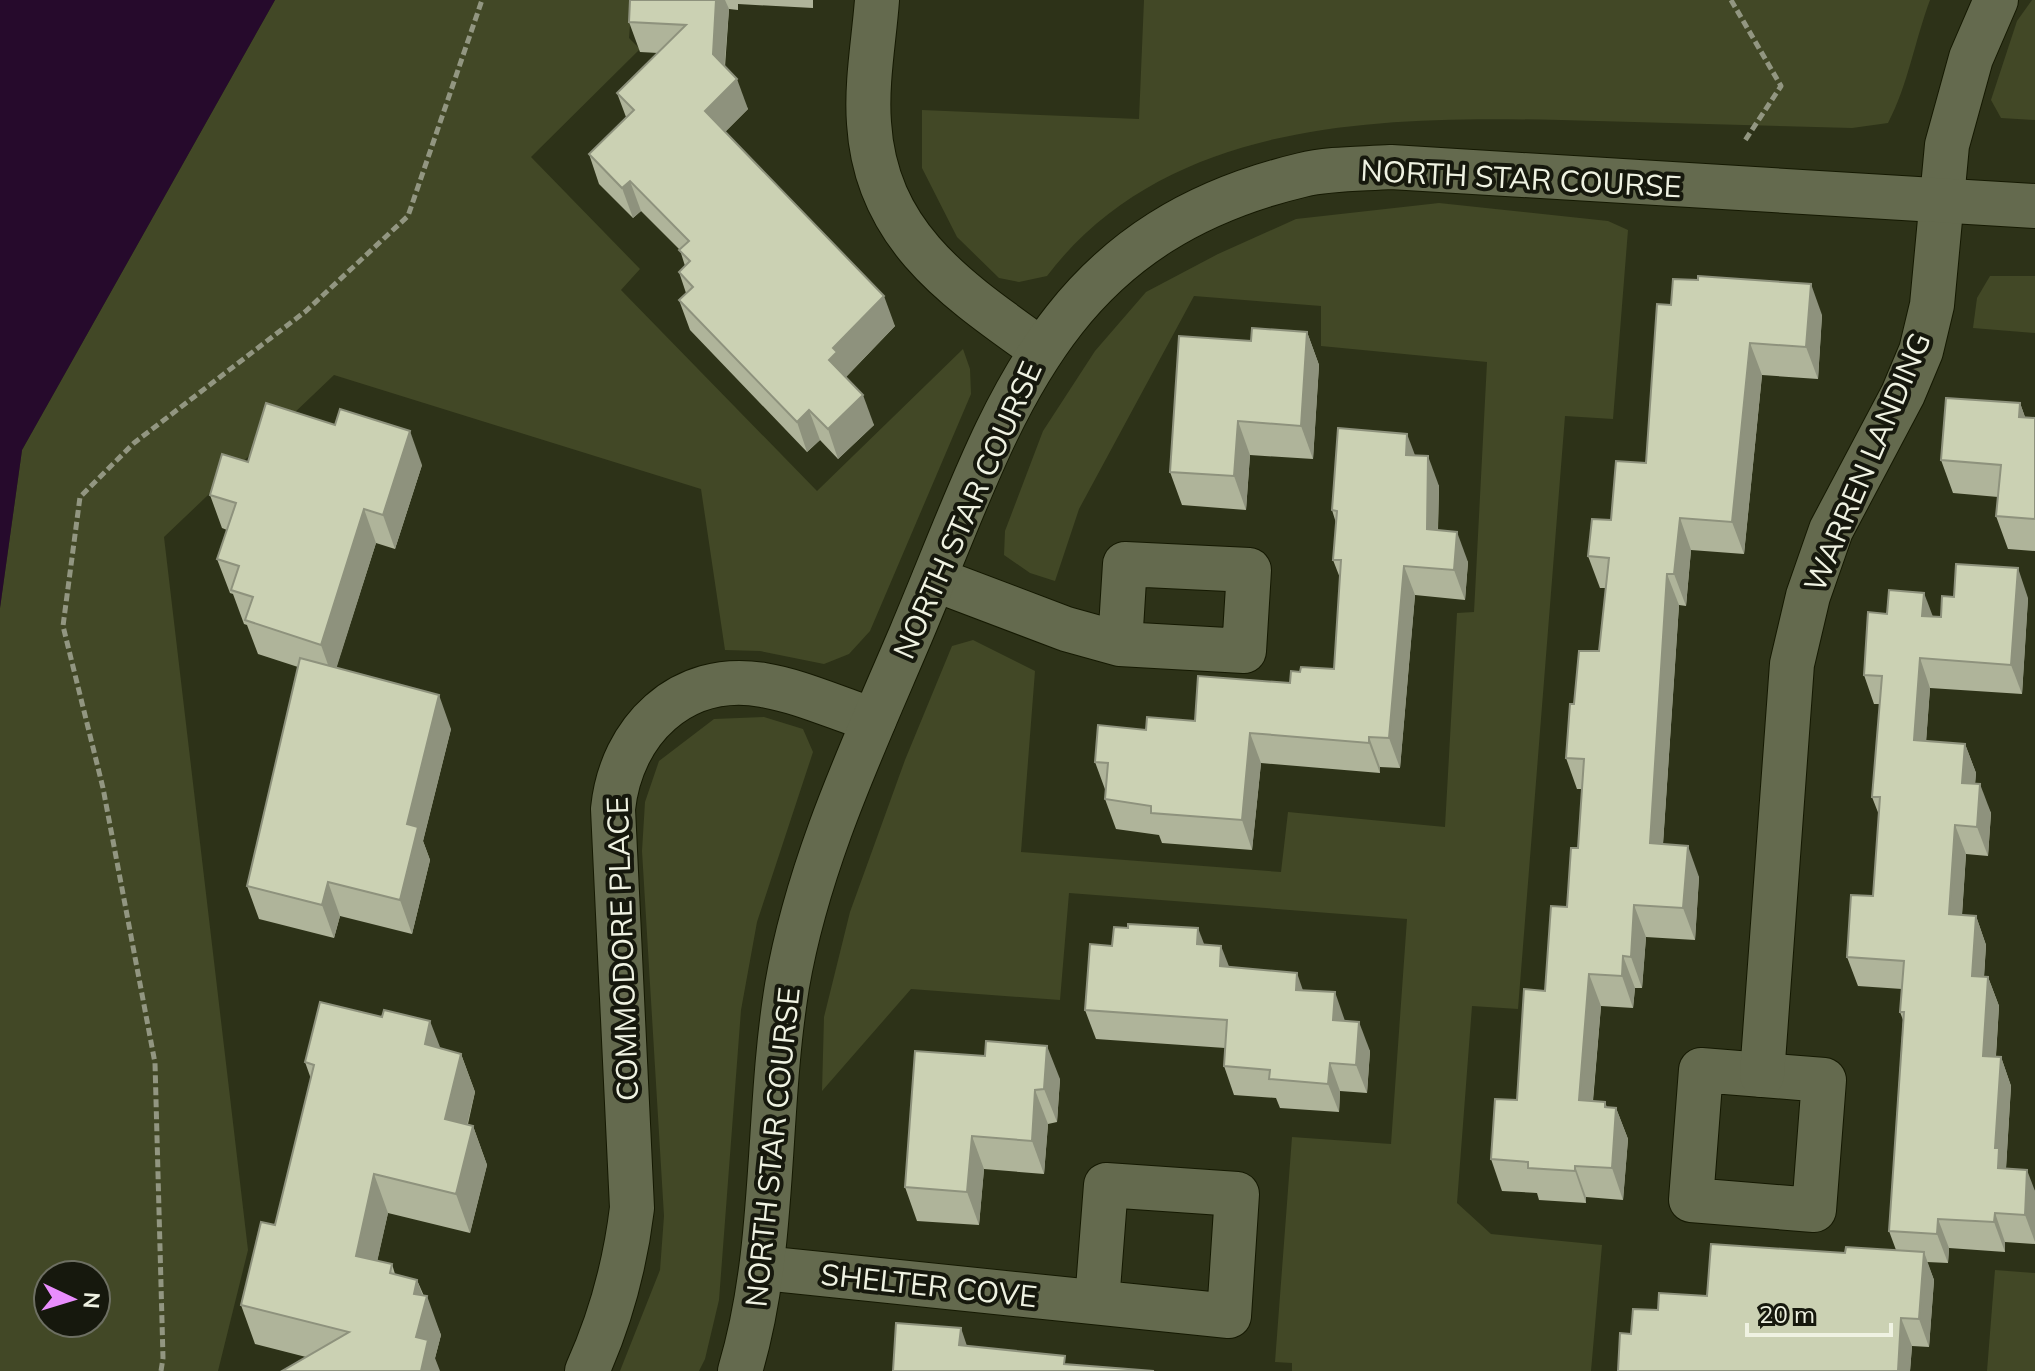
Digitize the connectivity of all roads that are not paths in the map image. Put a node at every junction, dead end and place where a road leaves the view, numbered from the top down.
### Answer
1 (877, 0) edge
2 (1996, 0) edge
3 (1939, 201) junction
4 (2035, 206) edge
5 (1040, 349) junction
6 (934, 579) junction
7 (1120, 644) dead end
8 (874, 720) junction
9 (1762, 1075) dead end
10 (762, 1268) junction
11 (1097, 1302) dead end
12 (587, 1371) edge
13 (740, 1371) edge

1 - 5 street
2 - 3 street, WARREN LANDING
3 - 4 street, NORTH STAR COURSE
3 - 5 street, NORTH STAR COURSE
3 - 9 street, WARREN LANDING
5 - 6 street, NORTH STAR COURSE
6 - 7 street
6 - 8 street, NORTH STAR COURSE
8 - 10 street, NORTH STAR COURSE
8 - 12 street, COMMODORE PLACE
10 - 11 street, SHELTER COVE
10 - 13 street, NORTH STAR COURSE

